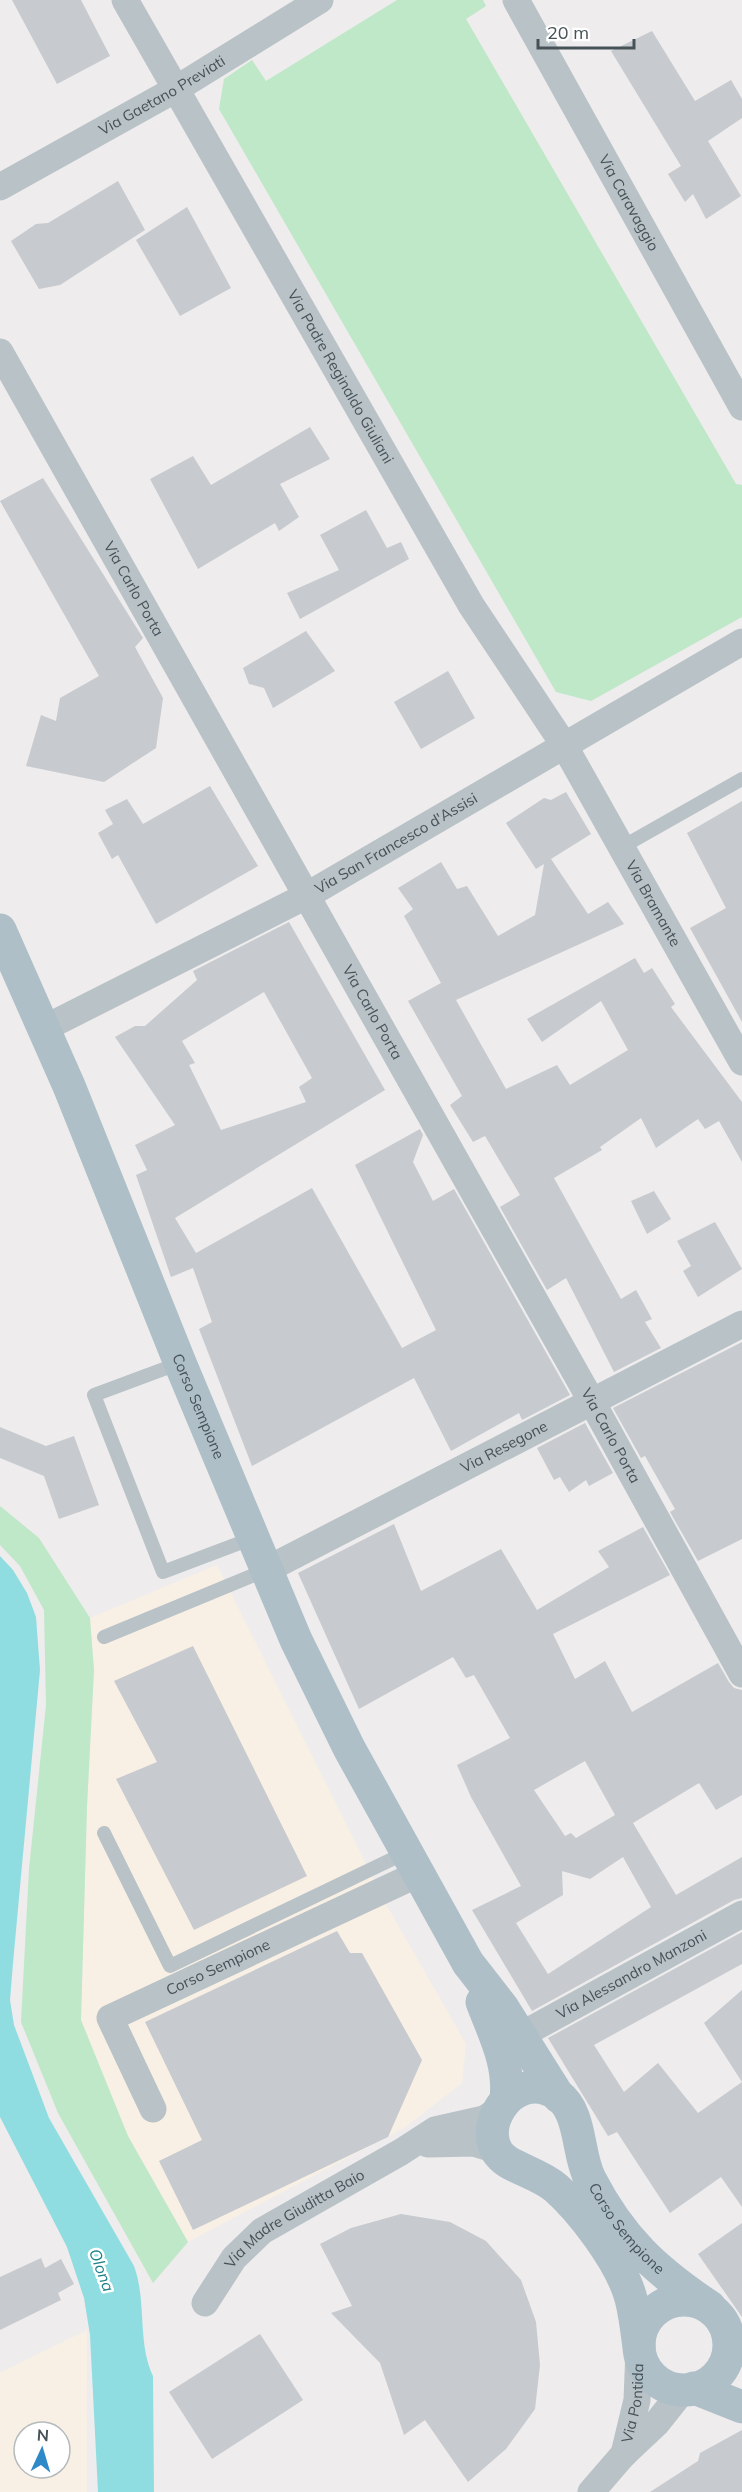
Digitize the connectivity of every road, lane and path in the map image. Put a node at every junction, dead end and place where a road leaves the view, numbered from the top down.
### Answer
1 (125, 0) edge
2 (320, 0) edge
3 (516, 0) edge
4 (176, 89) junction
5 (0, 187) edge
6 (0, 352) edge
7 (742, 406) edge
8 (736, 652) edge
9 (564, 745) junction
10 (742, 778) edge
11 (622, 847) junction
12 (306, 896) junction
13 (0, 930) edge
14 (43, 1029) junction
15 (742, 1062) edge
16 (742, 1324) edge
17 (180, 1363) junction
18 (592, 1401) junction
19 (254, 1538) junction
20 (266, 1570) junction
21 (104, 1637) dead end
22 (742, 1674) edge
23 (104, 1833) dead end
24 (413, 1863) junction
25 (742, 1914) edge
26 (468, 1963) junction
27 (521, 2035) junction
28 (560, 2097) junction
29 (502, 2105) junction
30 (153, 2109) dead end
31 (497, 2150) junction
32 (402, 2152) junction
33 (205, 2303) dead end
34 (710, 2307) junction
35 (639, 2348) junction
36 (736, 2351) edge
37 (688, 2389) junction
38 (742, 2407) edge
39 (623, 2455) junction
40 (591, 2492) edge

1 - 4 street, Via Padre Reginaldo Giuliani
2 - 4 street, Via Gaetano Previati
3 - 7 street, Via Caravaggio
4 - 5 street, Via Gaetano Previati
4 - 9 street, Via Padre Reginaldo Giuliani
6 - 12 street, Via Carlo Porta
8 - 9 street, Via San Francesco d'Assisi
9 - 11 street, Via Bramante
9 - 12 street, Via San Francesco d'Assisi
10 - 11 lane
11 - 15 street, Via Bramante
12 - 14 street, Via San Francesco d'Assisi
12 - 18 street, Via Carlo Porta
13 - 14 main road, Corso Sempione
14 - 17 main road, Corso Sempione
16 - 18 street, Via Resegone
17 - 19 main road, Corso Sempione
17 - 19 lane
18 - 20 street, Via Resegone
18 - 22 street, Via Carlo Porta
19 - 20 main road, Corso Sempione
20 - 21 lane
20 - 24 main road, Corso Sempione
23 - 24 lane
24 - 26 main road, Corso Sempione
24 - 30 street, Corso Sempione
25 - 27 street, Via Alessandro Manzoni
26 - 27 main road, Corso Sempione
26 - 29 main road, Corso Sempione
27 - 28 main road, Corso Sempione
28 - 29 main road
28 - 34 main road, Corso Sempione
29 - 31 main road, Corso Sempione
29 - 32 street, Via Madre Giuditta Baio
31 - 32 street, Via Madre Giuditta Baio
31 - 35 main road, Corso Sempione
32 - 33 street, Via Madre Giuditta Baio
34 - 35 main road
34 - 36 main road, Corso Sempione
35 - 37 main road, Corso Sempione
35 - 39 street, Via Pontida
36 - 37 main road, Corso Sempione
37 - 38 main road, Corso Sempione
37 - 39 street, Via Pontida
39 - 40 street, Via Pontida

